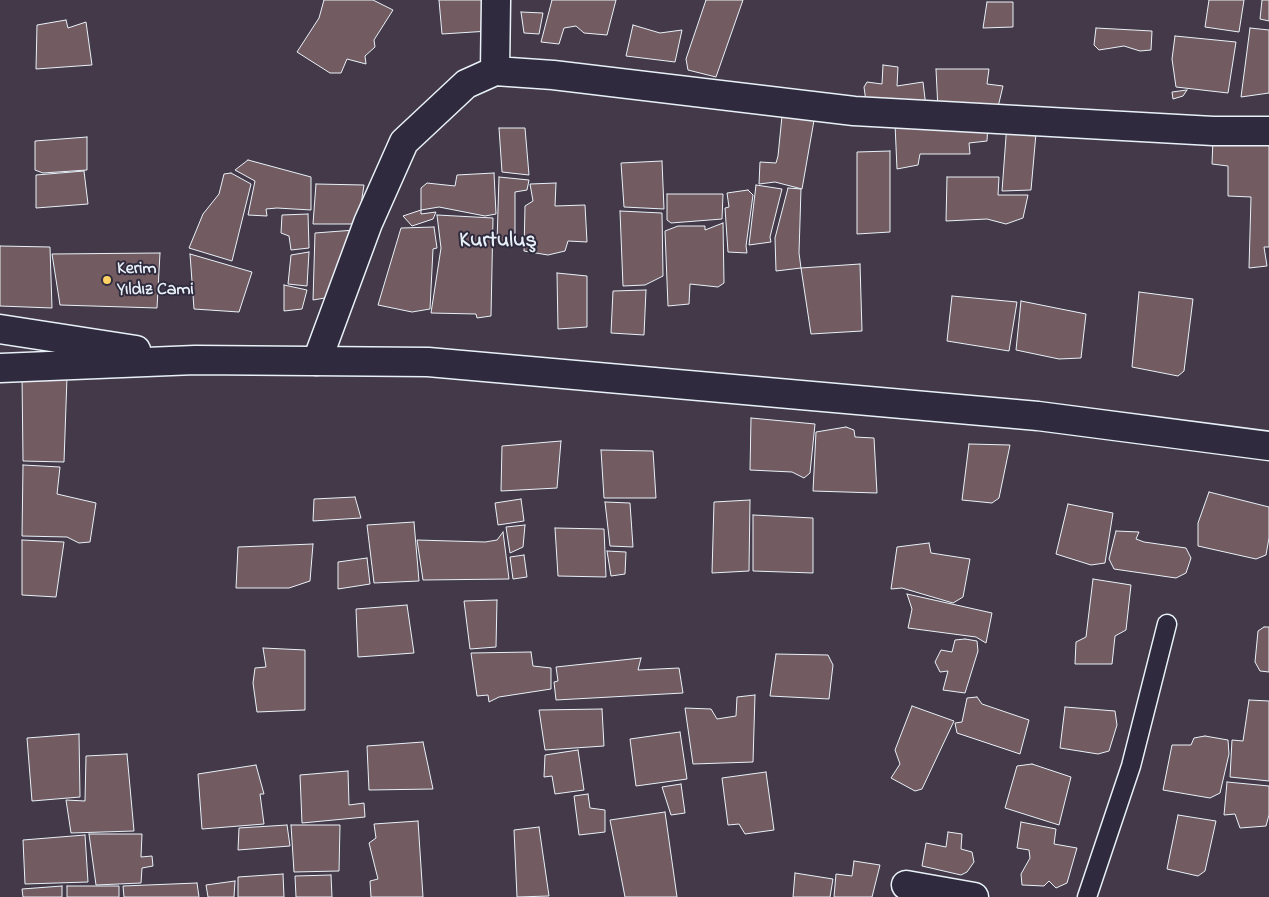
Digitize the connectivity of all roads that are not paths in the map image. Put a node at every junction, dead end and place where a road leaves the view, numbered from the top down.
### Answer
1 (496, 0) edge
2 (495, 71) junction
3 (1269, 131) edge
4 (0, 328) edge
5 (195, 360) junction
6 (317, 361) junction
7 (0, 368) edge
8 (1269, 446) edge
9 (1167, 624) dead end
10 (906, 885) dead end
11 (974, 897) edge
12 (1088, 897) edge

1 - 2 street
2 - 3 street
2 - 6 street
4 - 5 street
5 - 6 street
5 - 7 street
6 - 8 street
9 - 12 lane
10 - 11 street

